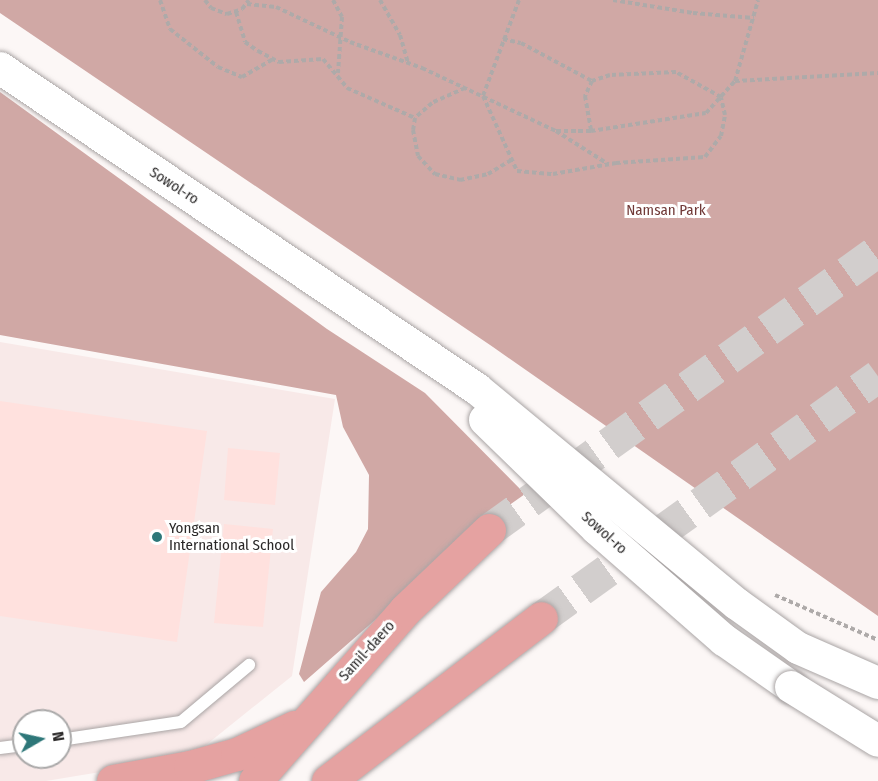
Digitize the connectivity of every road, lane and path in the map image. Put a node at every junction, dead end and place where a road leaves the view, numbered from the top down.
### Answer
1 (160, 0) edge
2 (205, 0) edge
3 (333, 0) edge
4 (380, 0) edge
5 (519, 0) edge
6 (613, 0) edge
7 (759, 0) edge
8 (248, 2) edge
9 (236, 12) junction
10 (754, 18) junction
11 (340, 37) junction
12 (503, 39) junction
13 (273, 59) junction
14 (408, 63) junction
15 (0, 68) edge
16 (878, 73) edge
17 (338, 74) junction
18 (592, 81) junction
19 (735, 81) junction
20 (465, 88) junction
21 (483, 96) junction
22 (721, 97) junction
23 (415, 118) junction
24 (556, 131) junction
25 (591, 131) junction
26 (513, 159) junction
27 (608, 164) junction
28 (348, 301) junction
29 (489, 530) tunnel mouth
30 (541, 618) tunnel mouth
31 (249, 665) dead end
32 (878, 683) edge
33 (294, 734) junction
34 (72, 738) edge
35 (878, 741) edge
36 (113, 781) edge
37 (255, 781) edge
38 (328, 781) edge

1 - 13 path
2 - 9 path
3 - 11 path
4 - 14 path
5 - 12 path
6 - 10 path
7 - 10 path
8 - 9 path
8 - 11 path
9 - 13 path
10 - 19 path
11 - 14 path
11 - 17 path
12 - 18 path
12 - 21 path
13 - 17 path
14 - 20 path
15 - 28 main road, Sowol-ro
16 - 19 path
17 - 23 path
18 - 22 path
18 - 25 path
19 - 22 path
20 - 21 path
20 - 23 path
21 - 24 path
21 - 26 path
22 - 25 path
22 - 27 path
23 - 26 path
24 - 25 path
24 - 27 path
26 - 27 path
28 - 32 main road, Sowol-ro
28 - 35 main road, Sowol-ro, bridge
29 - 33 main road, Samil-daero
30 - 38 main road
31 - 34 lane
33 - 36 main road
33 - 37 main road, Samil-daero

